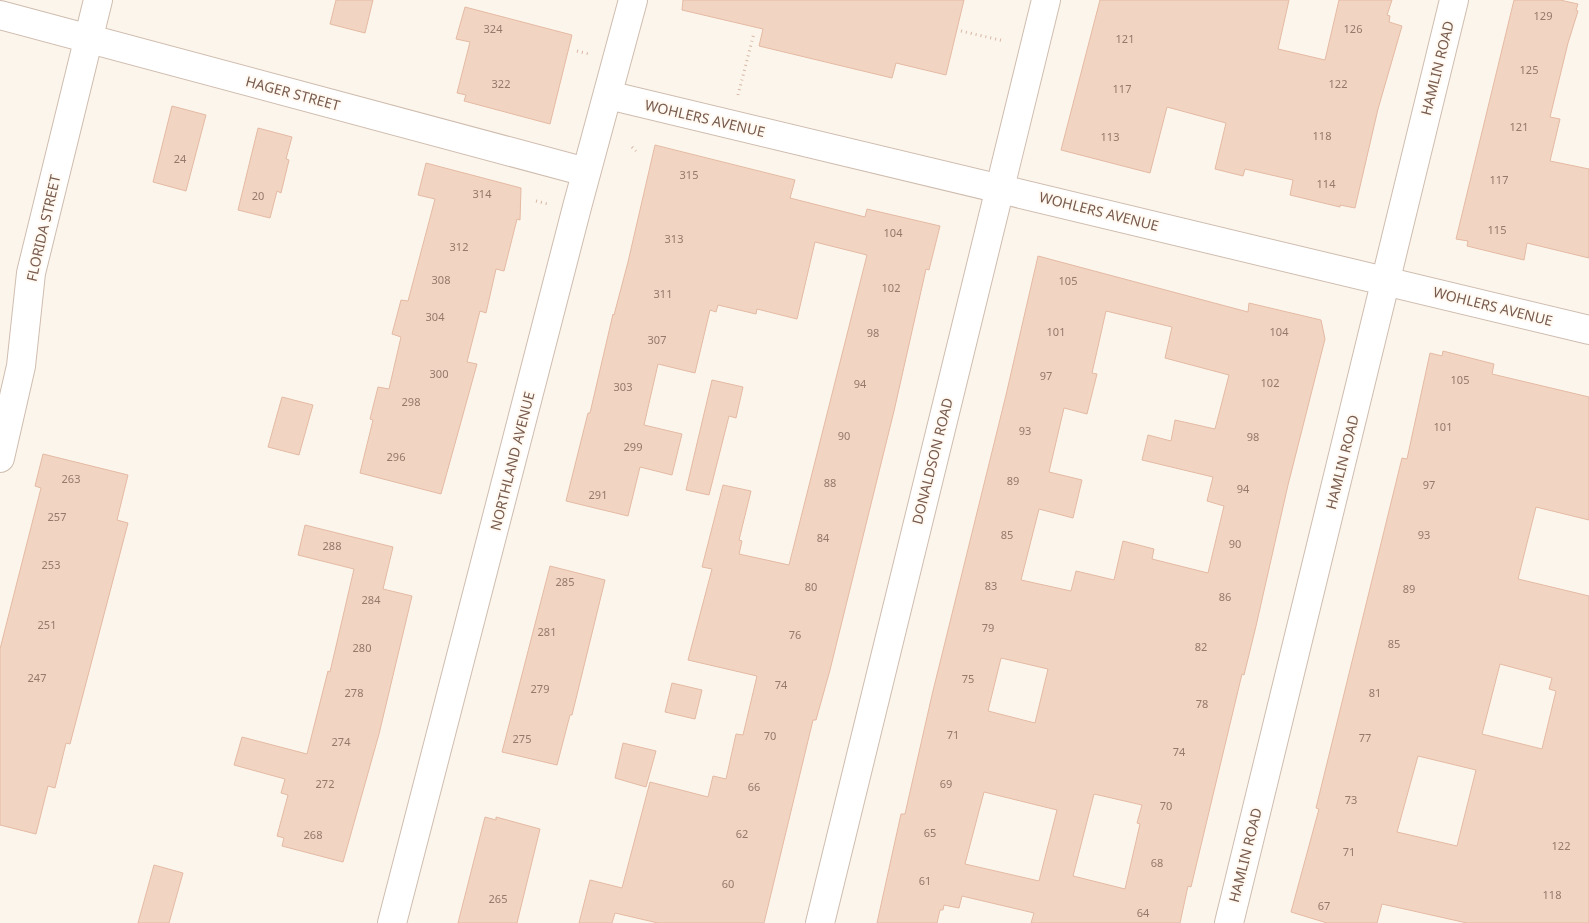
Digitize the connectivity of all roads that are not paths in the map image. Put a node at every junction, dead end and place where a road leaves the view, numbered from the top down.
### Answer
1 (98, 0) edge
2 (633, 0) edge
3 (1046, 0) edge
4 (1454, 0) edge
5 (0, 15) edge
6 (88, 39) junction
7 (608, 95) junction
8 (586, 172) junction
9 (999, 187) junction
10 (1386, 280) junction
11 (1589, 330) edge
12 (0, 458) edge
13 (392, 923) edge
14 (820, 923) edge
15 (1228, 923) edge

1 - 6 street, FLORIDA STREET
2 - 7 street, NORTHLAND AVENUE
3 - 9 street, DONALDSON ROAD
4 - 10 street, HAMLIN ROAD
5 - 6 street, HAGER STREET
6 - 8 street, HAGER STREET
6 - 12 street, FLORIDA STREET
7 - 8 street, NORTHLAND AVENUE
7 - 9 street, WOHLERS AVENUE
8 - 13 street, NORTHLAND AVENUE
9 - 10 street, WOHLERS AVENUE
9 - 14 street, DONALDSON ROAD
10 - 11 street, WOHLERS AVENUE
10 - 15 street, HAMLIN ROAD

